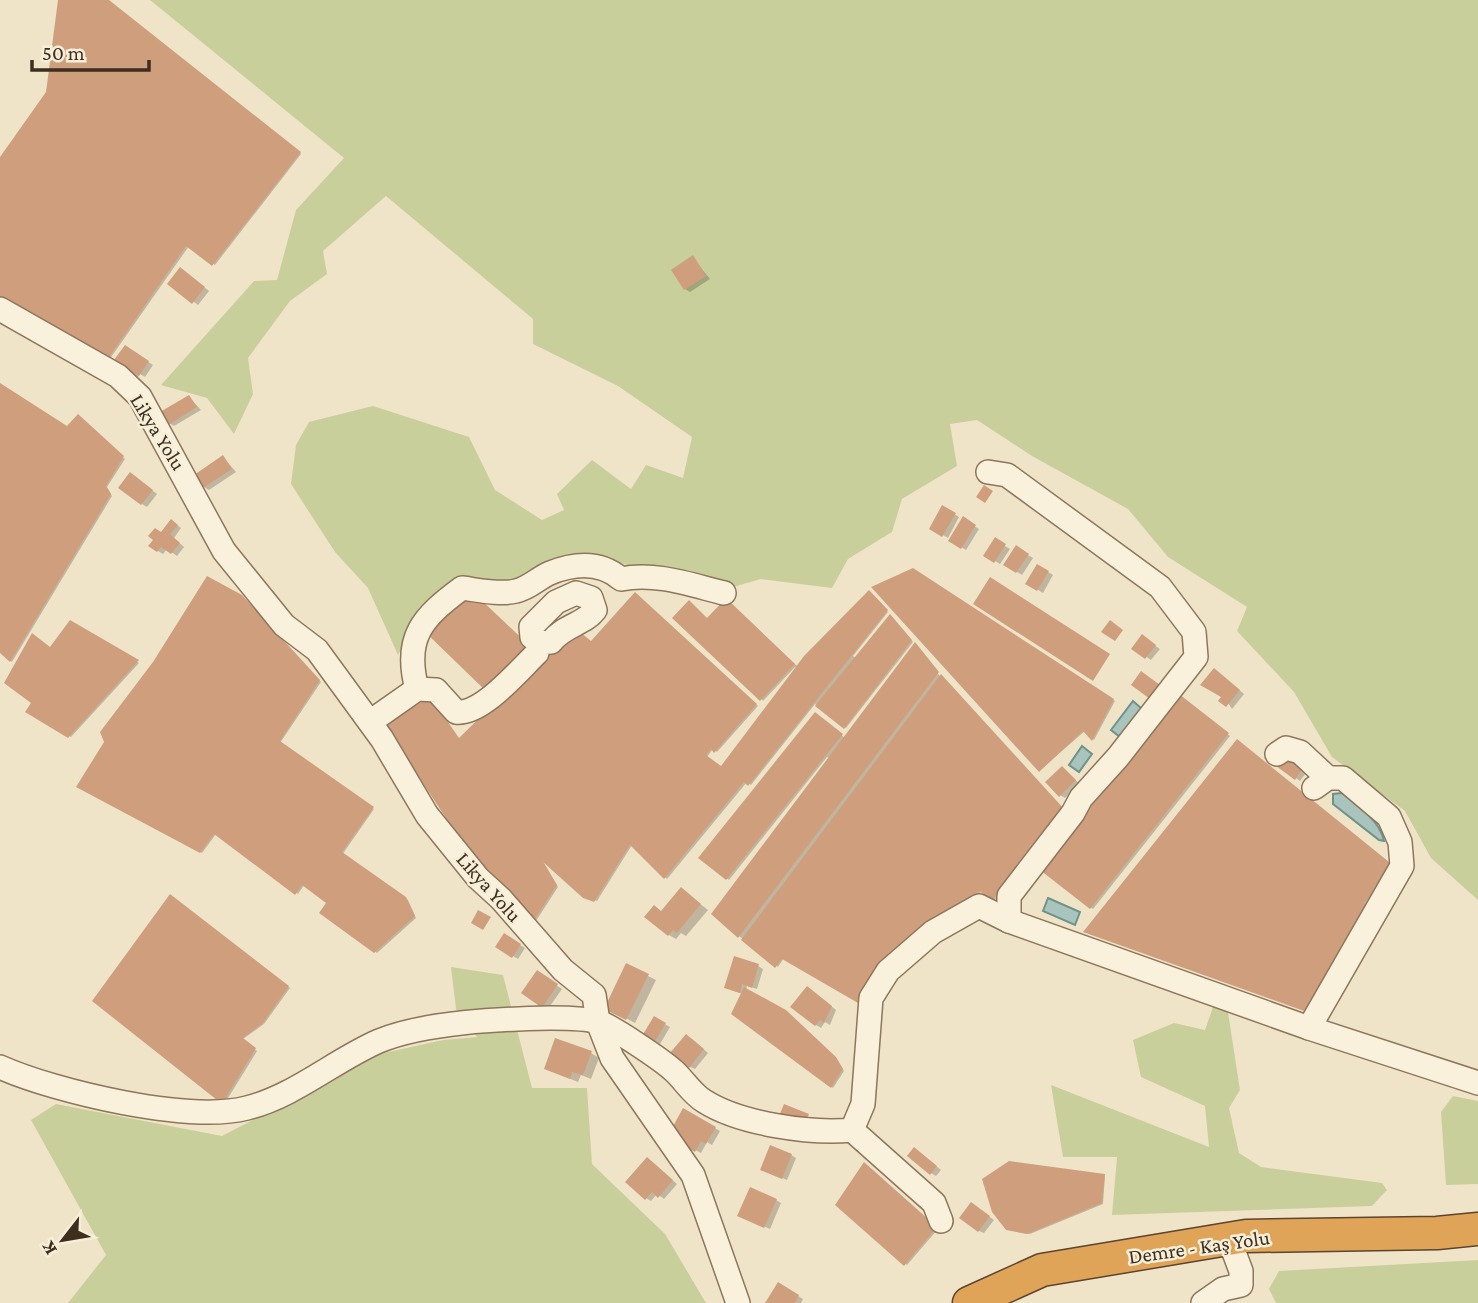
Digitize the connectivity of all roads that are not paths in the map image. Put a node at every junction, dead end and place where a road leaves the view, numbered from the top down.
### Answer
1 (0, 309) edge
2 (988, 472) dead end
3 (724, 593) dead end
4 (539, 643) dead end
5 (417, 689) junction
6 (370, 723) junction
7 (1277, 754) dead end
8 (1009, 920) junction
9 (598, 1022) junction
10 (1309, 1028) junction
11 (0, 1068) edge
12 (1478, 1083) edge
13 (852, 1130) junction
14 (941, 1221) dead end
15 (1478, 1229) edge
16 (1229, 1239) junction
17 (738, 1303) edge
18 (969, 1303) edge
19 (1203, 1303) edge

1 - 6 street, Likya Yolu
2 - 8 street
3 - 5 street
4 - 5 street
5 - 6 street
6 - 9 street, Likya Yolu
7 - 10 street
8 - 10 street
8 - 13 street
9 - 11 street
9 - 13 street
9 - 17 street, Likya Yolu
10 - 12 street
13 - 14 street
15 - 16 highway, Demre - Kaş Yolu
16 - 18 highway, Demre - Kaş Yolu
16 - 19 street

